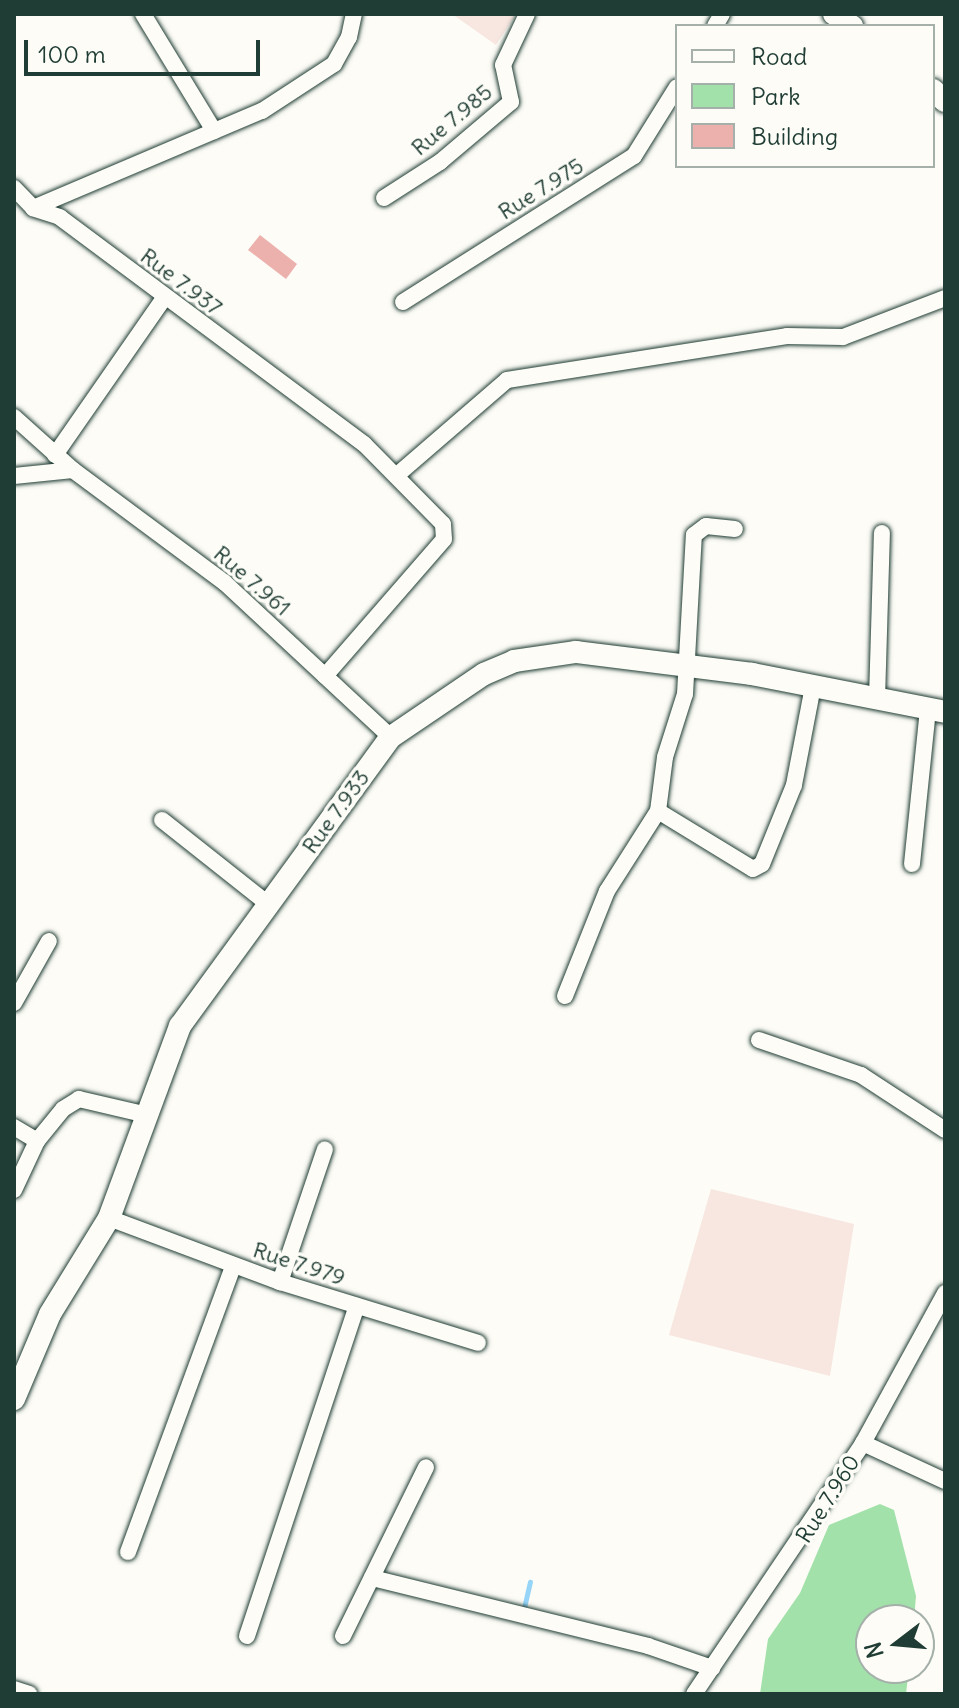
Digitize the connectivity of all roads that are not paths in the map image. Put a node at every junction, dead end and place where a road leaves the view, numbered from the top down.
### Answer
1 (143, 14) edge
2 (354, 14) edge
3 (527, 14) edge
4 (675, 90) edge
5 (214, 131) junction
6 (14, 188) edge
7 (384, 198) dead end
8 (33, 208) junction
9 (164, 298) junction
10 (945, 298) edge
11 (403, 302) dead end
12 (14, 417) edge
13 (55, 455) junction
14 (73, 470) junction
15 (397, 475) junction
16 (14, 476) edge
17 (735, 529) dead end
18 (882, 533) dead end
19 (683, 663) junction
20 (325, 676) junction
21 (813, 686) junction
22 (877, 699) junction
23 (937, 710) edge
24 (391, 737) junction
25 (658, 811) junction
26 (162, 820) dead end
27 (912, 864) dead end
28 (268, 904) junction
29 (49, 941) dead end
30 (565, 996) dead end
31 (14, 1003) edge
32 (759, 1040) dead end
33 (143, 1114) junction
34 (14, 1127) edge
35 (945, 1130) edge
36 (37, 1141) junction
37 (325, 1149) dead end
38 (14, 1190) edge
39 (109, 1218) junction
40 (233, 1266) junction
41 (280, 1282) junction
42 (945, 1293) edge
43 (357, 1306) junction
44 (478, 1343) dead end
45 (14, 1399) edge
46 (863, 1443) junction
47 (426, 1467) dead end
48 (945, 1481) edge
49 (128, 1552) dead end
50 (372, 1578) junction
51 (247, 1636) dead end
52 (343, 1636) dead end
53 (712, 1668) junction
54 (14, 1689) edge
55 (29, 1694) edge
56 (694, 1694) edge

1 - 5 street
2 - 5 street
3 - 7 street, Rue 7.985
4 - 11 street, Rue 7.975
5 - 8 street
6 - 8 street
8 - 9 street, Rue 7.937
9 - 13 street
9 - 15 street, Rue 7.937
10 - 15 street
12 - 13 street, Rue 7.961
13 - 14 street, Rue 7.961
14 - 16 street
14 - 20 street, Rue 7.961
15 - 20 street, Rue 7.937
17 - 19 street
18 - 22 street
19 - 21 street, Rue 7.933
19 - 24 street, Rue 7.933
19 - 25 street
20 - 24 street, Rue 7.961
21 - 22 street, Rue 7.933
21 - 25 street
22 - 23 street, Rue 7.933
23 - 27 street
24 - 28 street, Rue 7.933
25 - 30 street
26 - 28 street
28 - 33 street, Rue 7.933
29 - 31 street
32 - 35 street
33 - 36 street
33 - 39 street, Rue 7.933
34 - 36 street
36 - 38 street
37 - 41 street
39 - 40 street, Rue 7.979
39 - 45 street, Rue 7.933
40 - 41 street, Rue 7.979
40 - 49 street
41 - 43 street, Rue 7.979
42 - 46 street, Rue 7.960
43 - 44 street, Rue 7.979
43 - 51 street
46 - 48 street
46 - 53 street, Rue 7.960
47 - 50 street
50 - 52 street
50 - 53 street
53 - 56 street, Rue 7.960
54 - 55 street

